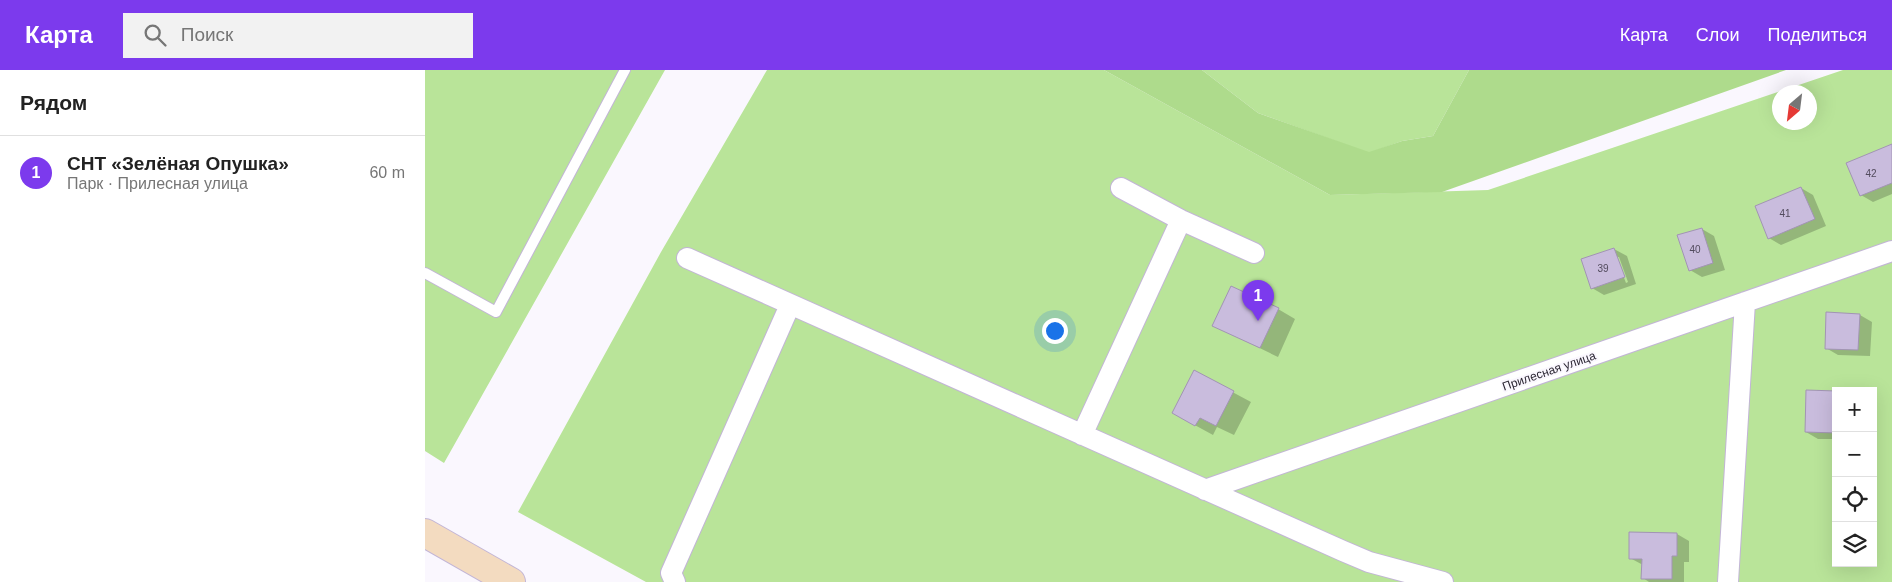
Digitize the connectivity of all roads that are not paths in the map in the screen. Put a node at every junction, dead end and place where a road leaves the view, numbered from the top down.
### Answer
1 (625, 70) edge
2 (1121, 188) dead end
3 (1181, 220) junction
4 (1892, 252) edge
5 (1254, 253) dead end
6 (687, 258) dead end
7 (425, 273) edge
8 (1745, 302) junction
9 (790, 305) junction
10 (1082, 435) junction
11 (1205, 490) junction
12 (425, 533) edge
13 (511, 582) edge
14 (675, 582) edge
15 (1443, 582) edge
16 (1728, 582) edge

1 - 7 lane
2 - 3 street
3 - 5 street
3 - 10 street
4 - 8 street, Прилесная улица
6 - 9 street
8 - 11 street, Прилесная улица
8 - 16 street
9 - 10 street
9 - 14 street
10 - 11 street
11 - 15 street
12 - 13 street

